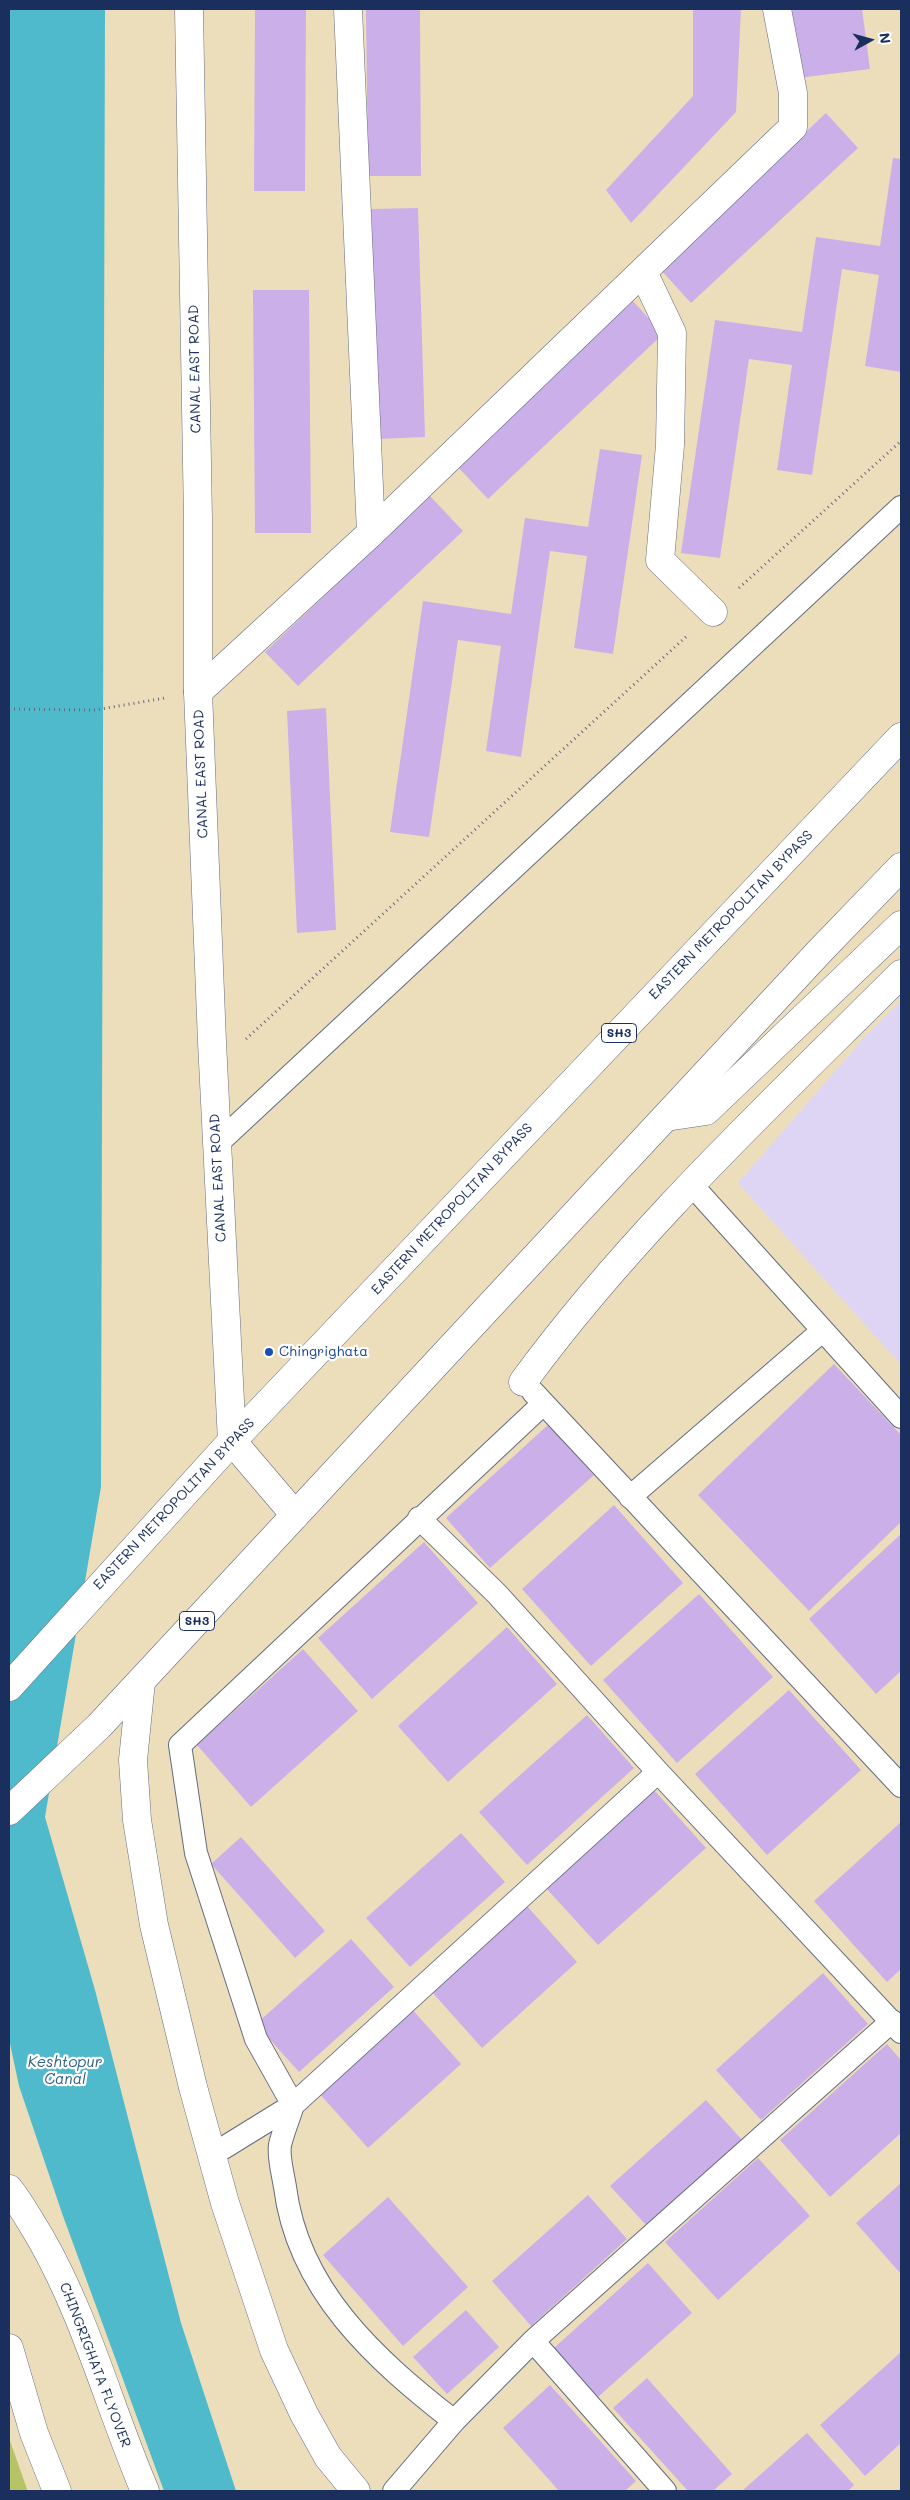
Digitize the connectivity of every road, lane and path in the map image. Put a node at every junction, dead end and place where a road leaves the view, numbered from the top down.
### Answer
1 (188, 9) edge
2 (348, 9) edge
3 (777, 9) edge
4 (643, 272) junction
5 (901, 441) edge
6 (901, 507) edge
7 (371, 533) junction
8 (712, 612) junction
9 (198, 692) junction
10 (9, 709) edge
11 (901, 738) edge
12 (901, 867) edge
13 (901, 925) edge
14 (901, 974) edge
15 (213, 1069) junction
16 (666, 1118) junction
17 (217, 1144) junction
18 (690, 1183) junction
19 (822, 1332) junction
20 (523, 1382) joint
21 (547, 1408) junction
22 (901, 1418) edge
23 (232, 1441) junction
24 (630, 1497) junction
25 (295, 1514) junction
26 (419, 1518) junction
27 (141, 1681) junction
28 (9, 1686) edge
29 (658, 1772) junction
30 (901, 1786) edge
31 (9, 1811) edge
32 (897, 2026) edge
33 (293, 2105) junction
34 (212, 2155) junction
35 (9, 2189) edge
36 (533, 2341) junction
37 (9, 2348) edge
38 (454, 2421) junction
39 (57, 2491) edge
40 (145, 2491) edge
41 (356, 2491) edge
42 (394, 2491) edge
43 (665, 2491) edge

1 - 9 main road, CANAL EAST ROAD
2 - 7 main road
3 - 4 main road
4 - 7 main road
4 - 8 main road
5 - 8 path
6 - 17 lane
7 - 9 main road
8 - 15 path
9 - 10 path
9 - 15 main road, CANAL EAST ROAD
11 - 23 main road, EASTERN METROPOLITAN BYPASS / SH3
12 - 16 main road, SH3
13 - 16 main road
14 - 18 main road
15 - 17 main road, CANAL EAST ROAD
16 - 25 main road, SH3
17 - 23 main road, CANAL EAST ROAD
18 - 19 lane
18 - 20 main road
19 - 22 lane
19 - 24 lane
20 - 21 lane
21 - 24 lane
21 - 26 lane
23 - 25 main road
23 - 28 main road, EASTERN METROPOLITAN BYPASS / SH3
24 - 30 lane
25 - 27 main road, SH3
26 - 29 lane
26 - 33 lane
27 - 31 main road, SH3
27 - 34 main road
29 - 32 lane
29 - 33 lane
32 - 36 lane
33 - 34 lane
33 - 38 lane
34 - 41 main road
35 - 40 main road, CHINGRIGHATA FLYOVER
36 - 38 lane
36 - 43 lane
37 - 39 main road
38 - 42 lane

